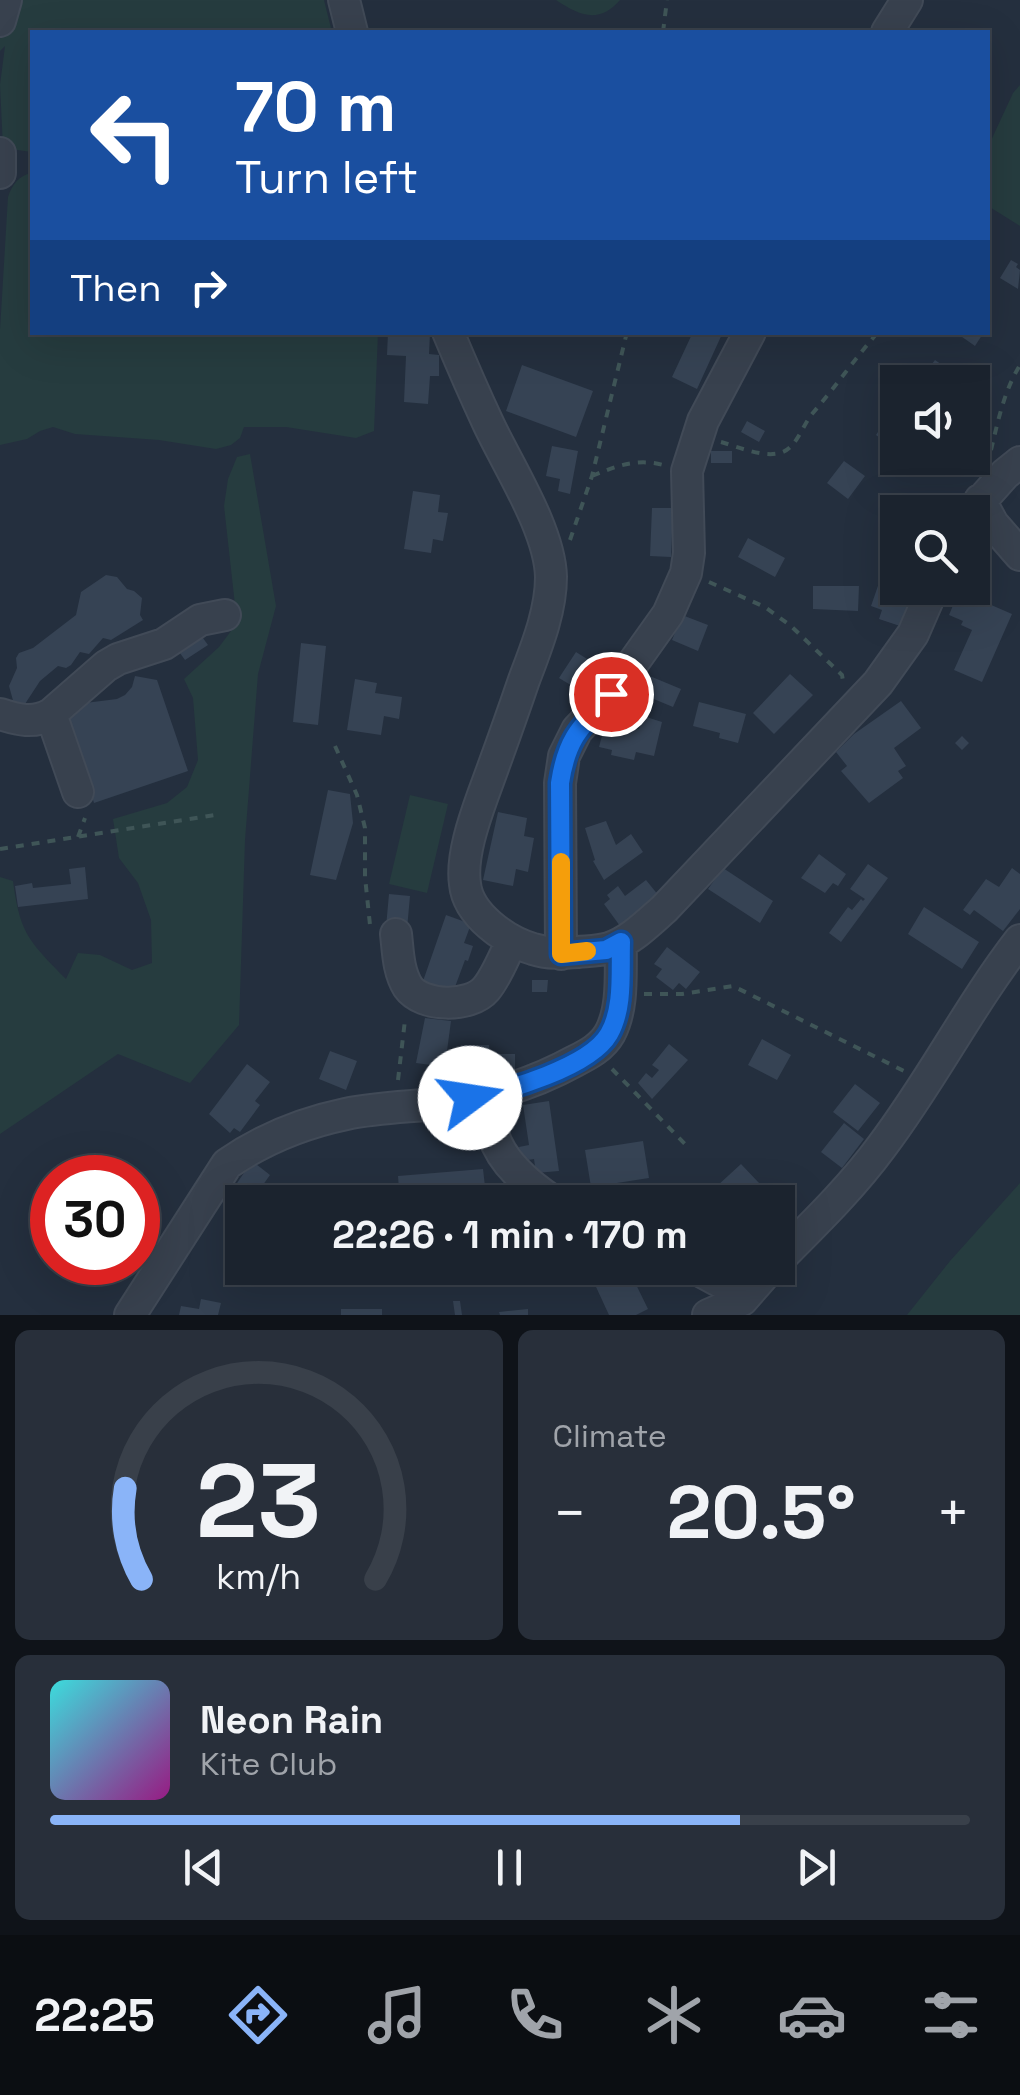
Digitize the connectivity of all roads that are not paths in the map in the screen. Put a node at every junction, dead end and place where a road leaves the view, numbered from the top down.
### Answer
1 (6, 0) edge
2 (344, 0) edge
3 (907, 0) edge
4 (0, 21) edge
5 (352, 30) edge
6 (887, 30) edge
7 (0, 153) edge
8 (0, 174) edge
9 (449, 335) edge
10 (748, 335) edge
11 (1020, 462) edge
12 (985, 495) edge
13 (990, 521) edge
14 (1020, 555) edge
15 (926, 605) edge
16 (205, 610) dead end
17 (0, 714) edge
18 (52, 714) junction
19 (78, 792) dead end
20 (384, 932) road end
21 (1020, 940) edge
22 (512, 941) junction
23 (621, 942) junction
24 (561, 954) junction
25 (497, 1093) junction
26 (444, 1103) junction
27 (492, 1132) junction
28 (531, 1185) edge
29 (795, 1242) edge
30 (728, 1285) edge
31 (755, 1285) edge
32 (742, 1300) junction
33 (130, 1315) edge
34 (708, 1315) edge

1 - 4 street
2 - 5 street
3 - 6 street
7 - 8 street
9 - 22 street
10 - 24 street
11 - 12 street
13 - 14 street
15 - 23 street
16 - 18 street
17 - 18 street
18 - 19 street
20 - 22 street
21 - 29 street
22 - 24 street
23 - 24 street
23 - 25 street
25 - 26 street
25 - 27 street
26 - 27 street
26 - 33 street
27 - 28 street
30 - 32 street
31 - 32 street
32 - 34 street

